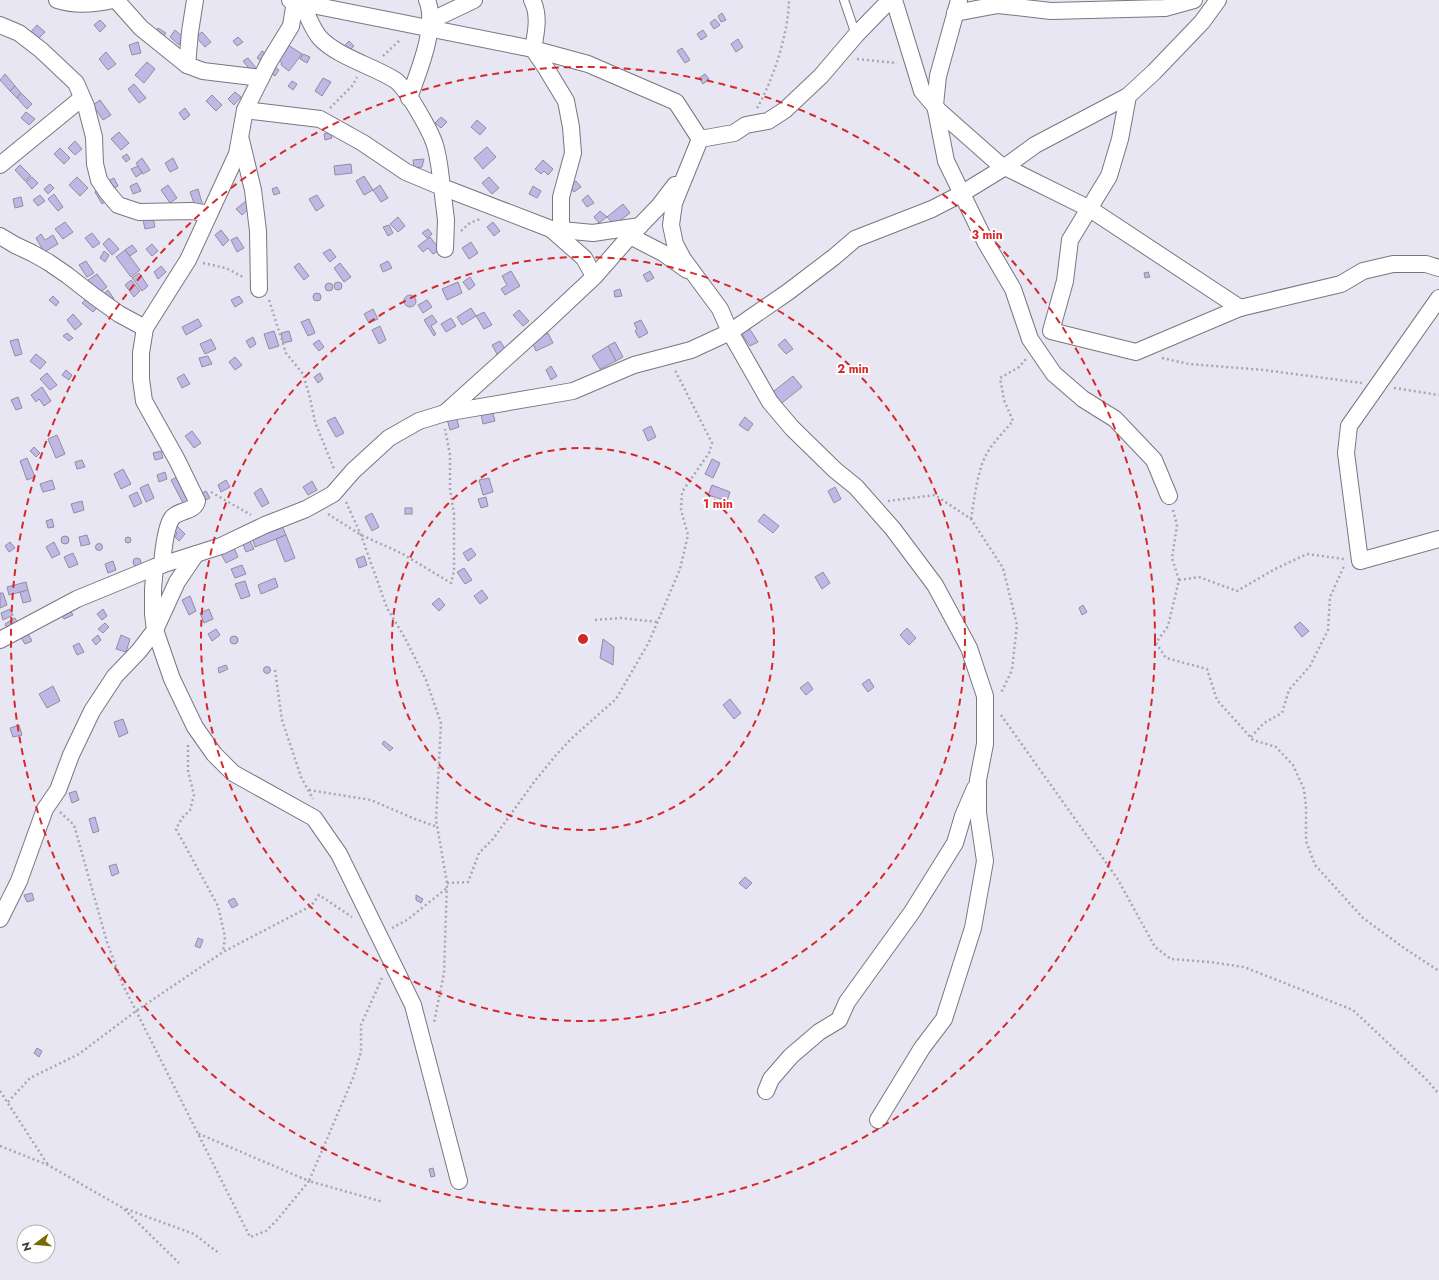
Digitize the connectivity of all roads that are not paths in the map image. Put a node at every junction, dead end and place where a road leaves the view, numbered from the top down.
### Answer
1 (57, 0) edge
2 (114, 0) edge
3 (195, 0) edge
4 (427, 0) edge
5 (474, 0) edge
6 (532, 0) edge
7 (844, 0) edge
8 (890, 0) edge
9 (894, 0) edge
10 (1194, 0) edge
11 (1218, 0) edge
12 (296, 1) edge
13 (994, 3) edge
14 (957, 6) edge
15 (0, 25) edge
16 (430, 25) junction
17 (856, 35) junction
18 (533, 49) junction
19 (187, 64) junction
20 (261, 78) junction
21 (1128, 96) junction
22 (82, 98) junction
23 (409, 98) junction
24 (935, 106) junction
25 (245, 110) junction
26 (240, 136) junction
27 (700, 139) junction
28 (0, 165) edge
29 (1006, 167) junction
30 (686, 174) junction
31 (442, 187) junction
32 (961, 194) junction
33 (1090, 209) junction
34 (209, 214) junction
35 (556, 229) junction
36 (635, 231) junction
37 (0, 236) edge
38 (445, 250) road end
39 (1439, 268) edge
40 (594, 276) junction
41 (696, 276) junction
42 (259, 289) road end
43 (1439, 298) edge
44 (1240, 308) junction
45 (145, 328) junction
46 (730, 332) junction
47 (1050, 332) junction
48 (1041, 354) junction
49 (444, 413) junction
50 (1169, 496) road end
51 (1439, 539) edge
52 (196, 554) junction
53 (159, 566) junction
54 (155, 630) junction
55 (0, 640) edge
56 (978, 780) junction
57 (0, 919) edge
58 (766, 1091) dead end
59 (878, 1120) dead end
60 (460, 1181) dead end

1 - 2 street
2 - 19 street
3 - 19 street
4 - 16 street
5 - 16 street
6 - 18 street
7 - 17 lane
8 - 17 street
9 - 24 street
10 - 13 street
11 - 21 street
12 - 16 street
12 - 20 street
12 - 23 street
13 - 14 street
14 - 24 street
15 - 22 street
16 - 18 street
16 - 23 street
17 - 27 street
18 - 27 street
18 - 35 street
19 - 20 street
20 - 25 street
21 - 29 street
21 - 33 street
22 - 28 street
22 - 34 street
23 - 31 street
24 - 29 street
24 - 32 street
25 - 26 street
25 - 31 street
26 - 34 street
26 - 42 street
27 - 30 street
29 - 32 street
29 - 33 street
30 - 36 street
30 - 41 street
31 - 35 street
31 - 38 street
32 - 46 street
32 - 48 street
33 - 44 street
33 - 47 street
34 - 45 street
35 - 36 street
35 - 40 street
36 - 40 street
36 - 41 street
37 - 45 street
39 - 44 street
40 - 49 street
41 - 46 street
43 - 51 street
44 - 47 street
45 - 53 street
46 - 49 street
46 - 56 street
47 - 48 street
48 - 50 street
49 - 52 street
52 - 53 street
52 - 54 street
53 - 54 street
53 - 55 street
54 - 57 street
54 - 60 street
56 - 58 street
56 - 59 street

